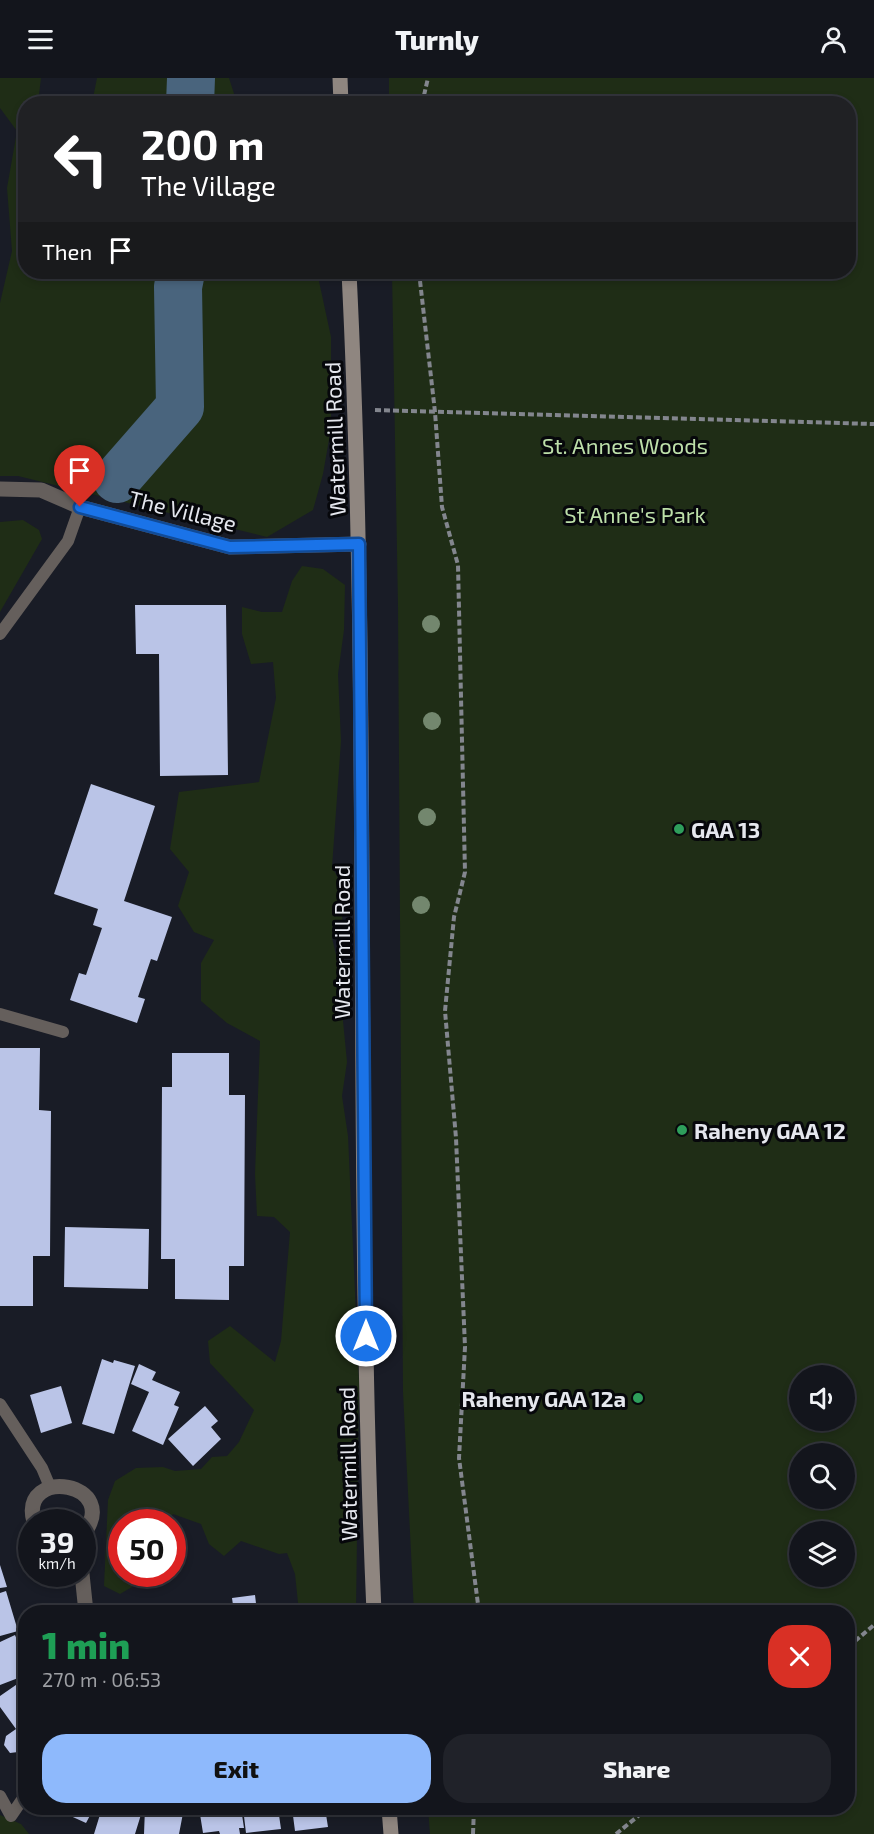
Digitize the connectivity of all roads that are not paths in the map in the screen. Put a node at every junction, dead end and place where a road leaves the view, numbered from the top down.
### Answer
1 (340, 78) edge
2 (341, 96) edge
3 (349, 279) edge
4 (0, 489) edge
5 (80, 507) junction
6 (359, 544) junction
7 (0, 634) edge
8 (0, 1014) edge
9 (63, 1032) dead end
10 (0, 1404) edge
11 (50, 1487) junction
12 (33, 1509) edge
13 (90, 1509) edge
14 (83, 1587) edge
15 (85, 1605) edge
16 (374, 1605) edge
17 (0, 1796) edge
18 (18, 1806) edge
19 (389, 1815) edge
20 (391, 1834) edge

1 - 2 main road
3 - 6 main road, Watermill Road
4 - 5 street, The Village
5 - 6 street, The Village
5 - 7 lane
6 - 16 main road, Watermill Road
8 - 9 lane
10 - 11 lane
11 - 12 street
11 - 13 street
14 - 15 street
17 - 18 lane
19 - 20 main road

